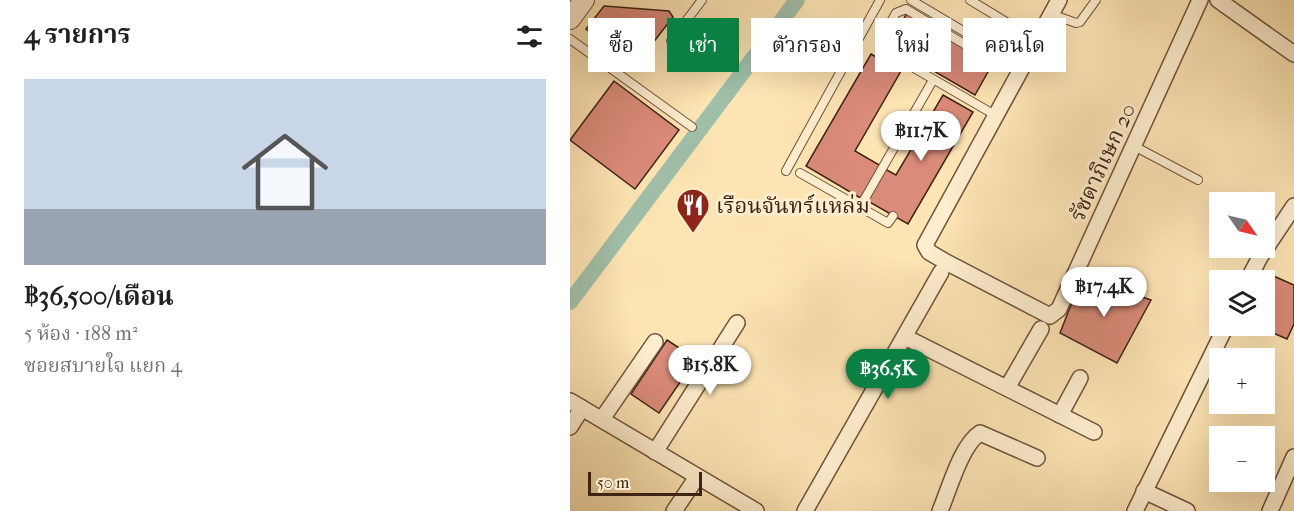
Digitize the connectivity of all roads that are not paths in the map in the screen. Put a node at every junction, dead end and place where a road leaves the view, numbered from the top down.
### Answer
1 (702, 0) edge
2 (880, 0) edge
3 (910, 0) edge
4 (970, 0) edge
5 (1059, 0) edge
6 (1096, 0) edge
7 (1200, 0) edge
8 (1218, 0) edge
9 (1051, 14) junction
10 (688, 18) edge
11 (1000, 18) edge
12 (1049, 18) edge
13 (963, 31) edge
14 (570, 39) edge
15 (963, 43) edge
16 (1294, 54) edge
17 (1019, 72) edge
18 (933, 80) junction
19 (995, 116) junction
20 (692, 127) dead end
21 (1134, 146) junction
22 (786, 171) dead end
23 (800, 173) dead end
24 (1198, 180) dead end
25 (1294, 206) edge
26 (860, 207) junction
27 (893, 216) dead end
28 (1253, 270) edge
29 (940, 272) dead end
30 (737, 323) dead end
31 (1041, 329) dead end
32 (1221, 336) edge
33 (905, 337) junction
34 (655, 342) dead end
35 (1080, 378) dead end
36 (1007, 388) junction
37 (576, 404) edge
38 (1060, 415) junction
39 (602, 419) junction
40 (570, 427) edge
41 (1094, 432) dead end
42 (655, 452) junction
43 (1294, 456) edge
44 (1037, 458) dead end
45 (1291, 474) edge
46 (697, 477) junction
47 (1144, 491) junction
48 (674, 511) edge
49 (756, 511) edge
50 (805, 511) edge
51 (940, 511) edge
52 (1135, 511) edge
53 (1187, 511) edge
54 (1270, 511) edge

1 - 10 lane
2 - 22 lane
3 - 13 lane
4 - 11 lane
5 - 9 street
6 - 9 lane
7 - 21 street, รัชดาภิเษก 20
8 - 16 street
9 - 12 street
14 - 20 lane
15 - 18 lane
17 - 19 street
18 - 19 lane
18 - 26 lane
19 - 21 street, รัชดาภิเษก 20
21 - 24 lane
23 - 26 lane
25 - 28 street
26 - 27 lane
29 - 33 street
30 - 42 street
31 - 36 street
32 - 47 street
33 - 36 street
33 - 50 street
34 - 39 street
35 - 38 street
36 - 38 street
37 - 39 street
37 - 40 street
38 - 41 street
39 - 42 street
42 - 46 street
43 - 45 street
44 - 51 street
45 - 54 street
46 - 48 street
46 - 49 street
47 - 52 street
47 - 53 street

